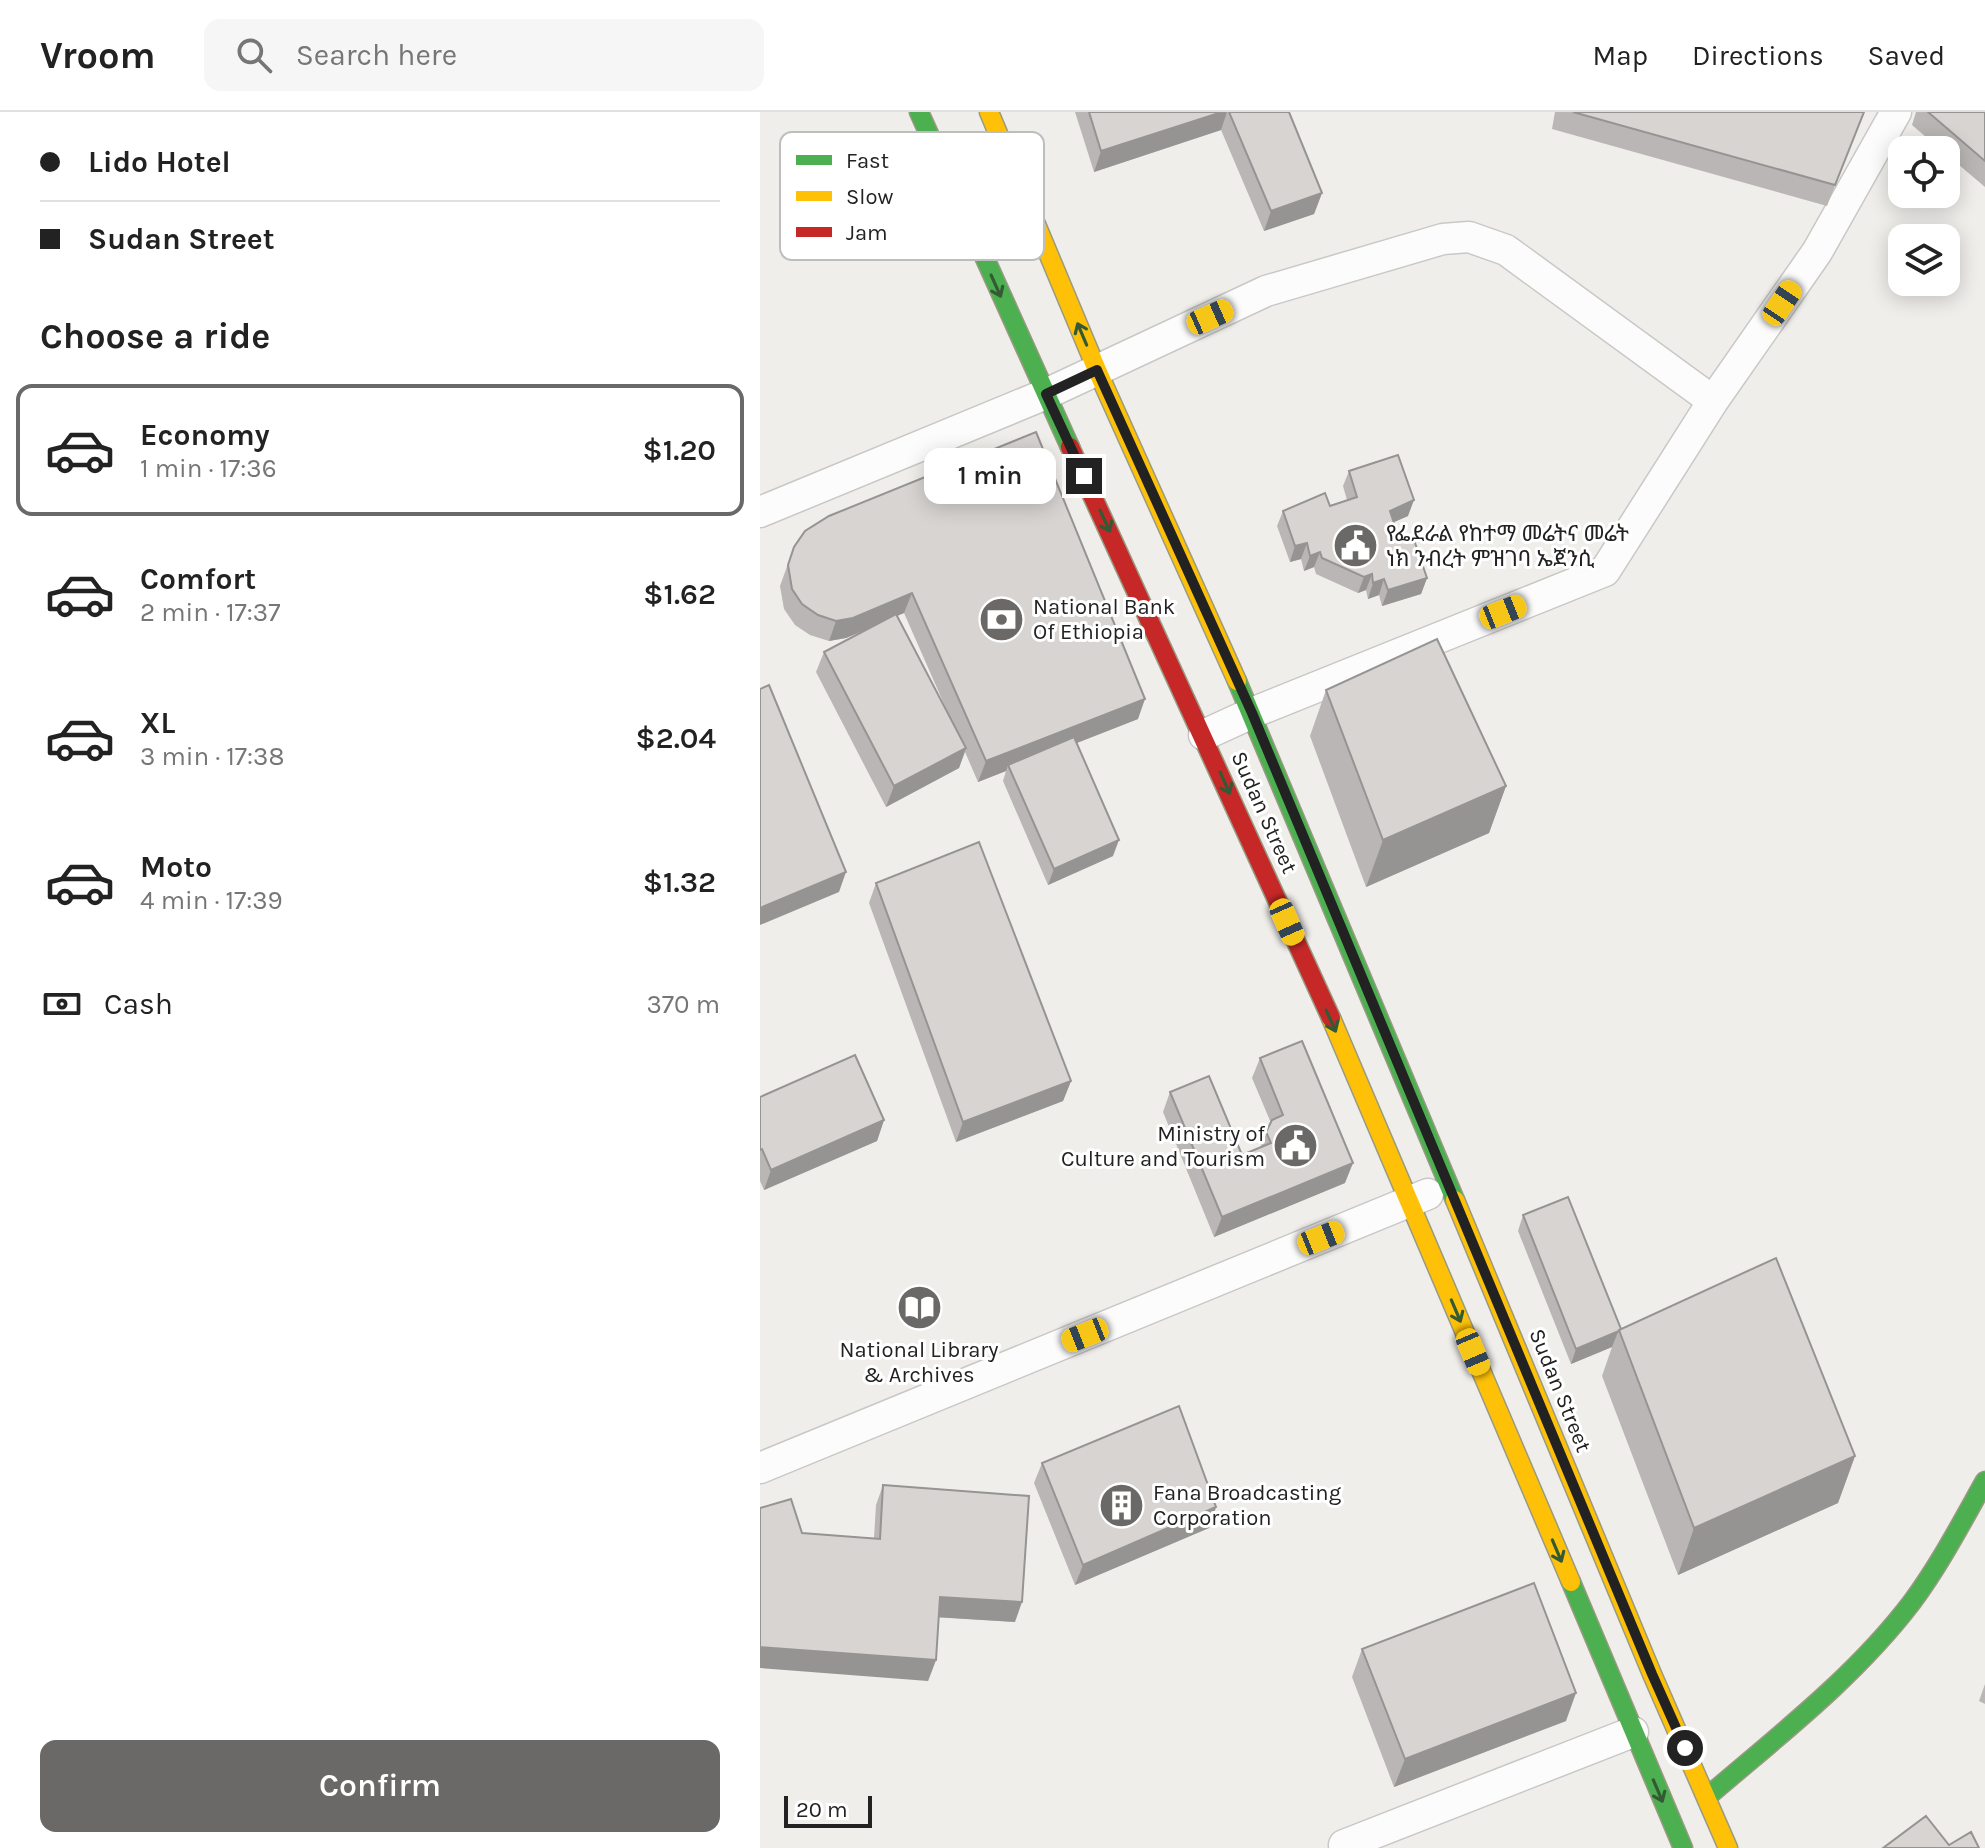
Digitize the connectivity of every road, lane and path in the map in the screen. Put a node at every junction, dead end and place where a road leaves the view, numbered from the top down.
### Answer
1 (919, 112) edge
2 (989, 112) edge
3 (1896, 112) edge
4 (928, 132) edge
5 (997, 132) edge
6 (1044, 243) edge
7 (986, 260) edge
8 (1097, 370) junction
9 (1046, 394) junction
10 (1713, 401) junction
11 (760, 512) edge
12 (1252, 713) junction
13 (1204, 735) junction
14 (1449, 1186) junction
15 (1410, 1202) junction
16 (760, 1468) edge
17 (1985, 1481) edge
18 (1633, 1732) junction
19 (1707, 1797) junction
20 (1344, 1845) dead end
21 (1683, 1848) edge
22 (1728, 1848) edge

1 -> 4 main road, Sudan Street
5 -> 2 main road, Sudan Street
3 - 10 street
8 -> 6 main road, Sudan Street
7 -> 9 main road, Sudan Street
8 - 9 street
8 - 10 street
8 - 12 main road, Sudan Street
9 - 11 street
9 -> 13 main road, Sudan Street
10 - 12 street
12 - 13 street
12 - 14 main road, Sudan Street
13 -> 15 main road, Sudan Street
14 - 15 street
14 - 19 main road, Sudan Street
15 - 16 street
15 -> 18 main road, Sudan Street
17 - 19 main road
18 - 20 street
18 -> 21 main road, Sudan Street
19 - 22 main road, Sudan Street

